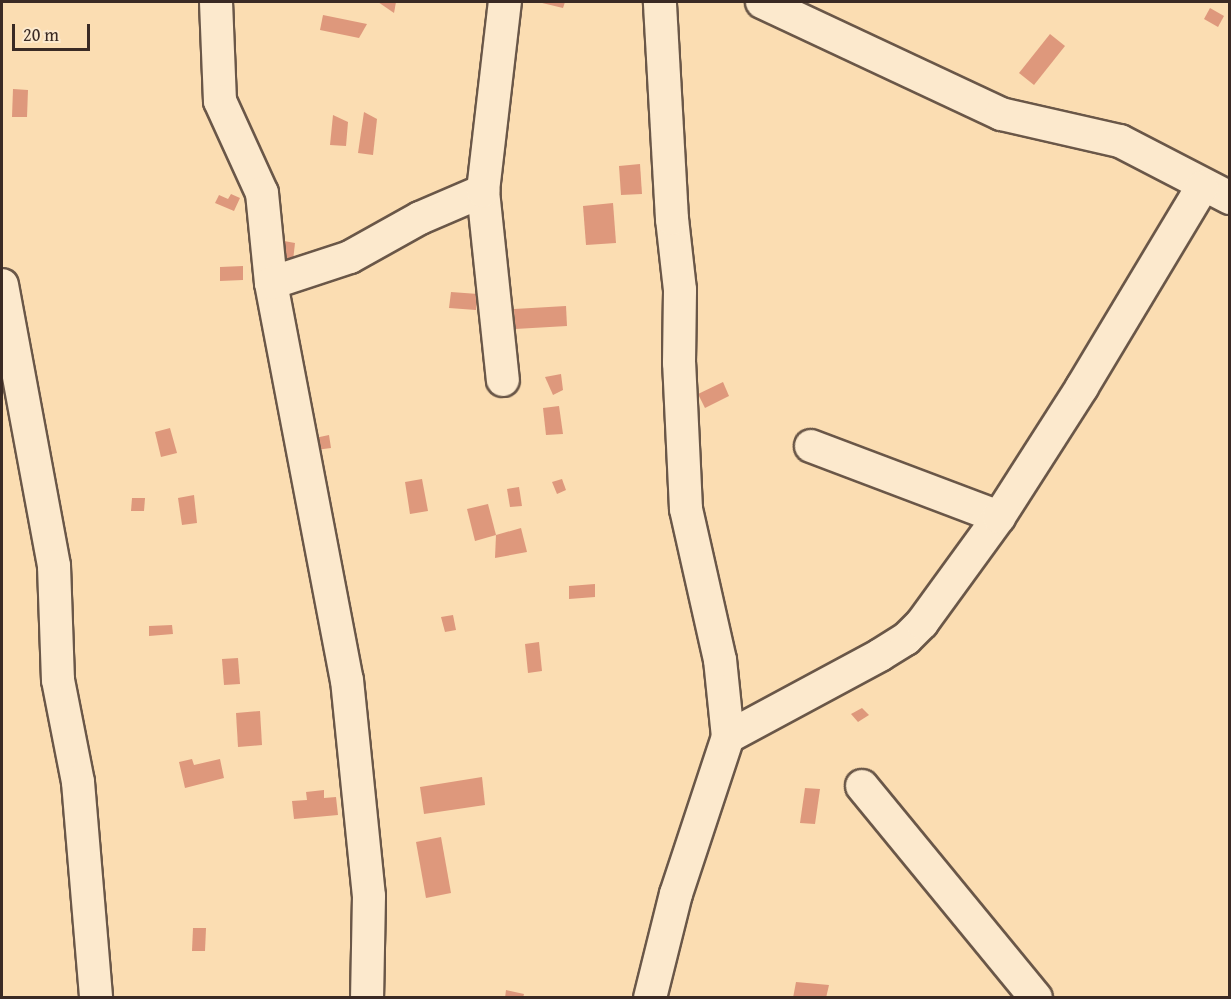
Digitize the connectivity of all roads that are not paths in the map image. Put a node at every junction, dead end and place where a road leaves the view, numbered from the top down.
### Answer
1 (216, 2) edge
2 (505, 2) edge
3 (660, 2) edge
4 (762, 2) edge
5 (483, 191) junction
6 (1216, 192) edge
7 (271, 284) junction
8 (2, 285) edge
9 (503, 380) dead end
10 (811, 446) dead end
11 (999, 517) junction
12 (728, 737) junction
13 (862, 786) dead end
14 (96, 998) edge
15 (367, 998) edge
16 (650, 998) edge
17 (1036, 998) edge

1 - 7 street
2 - 5 street
3 - 12 street
4 - 6 street
5 - 7 street
5 - 9 street
6 - 11 street
7 - 15 street
8 - 14 street
10 - 11 street
11 - 12 street
12 - 16 street
13 - 17 street

